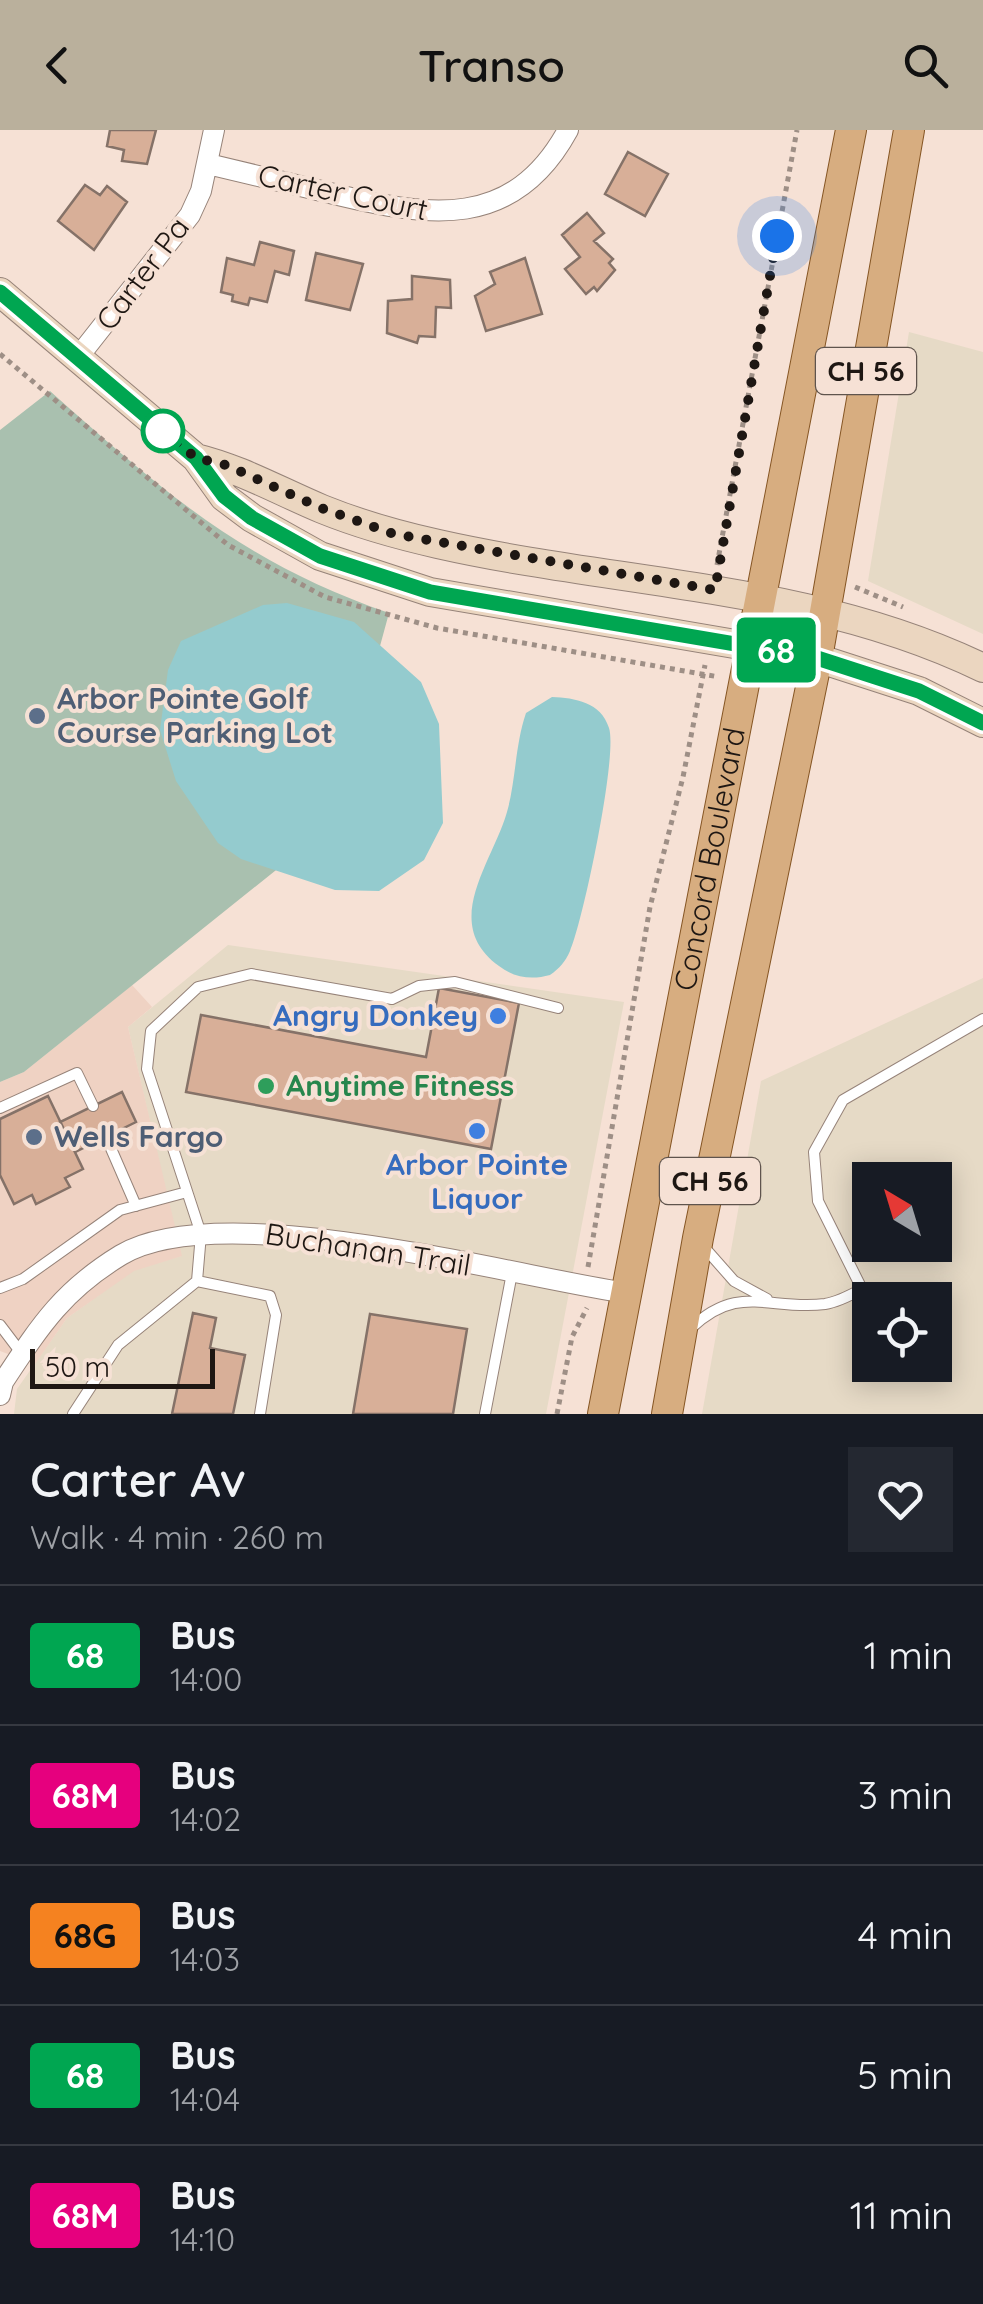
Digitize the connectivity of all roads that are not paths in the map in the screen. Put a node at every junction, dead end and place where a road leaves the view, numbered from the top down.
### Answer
1 (214, 130) edge
2 (568, 130) edge
3 (850, 130) edge
4 (908, 130) edge
5 (208, 164) junction
6 (0, 292) edge
7 (80, 356) junction
8 (196, 458) junction
9 (763, 600) junction
10 (838, 615) junction
11 (754, 646) junction
12 (817, 658) junction
13 (983, 668) edge
14 (983, 724) edge
15 (558, 1008) dead end
16 (983, 1018) edge
17 (93, 1106) dead end
18 (0, 1108) edge
19 (106, 1137) dead end
20 (187, 1192) junction
21 (136, 1206) junction
22 (201, 1234) junction
23 (698, 1238) junction
24 (512, 1274) junction
25 (197, 1281) junction
26 (0, 1288) edge
27 (626, 1293) junction
28 (768, 1300) junction
29 (0, 1325) edge
30 (680, 1339) junction
31 (22, 1354) junction
32 (0, 1394) edge
33 (74, 1414) edge
34 (260, 1414) edge
35 (485, 1414) edge
36 (603, 1414) edge
37 (667, 1414) edge

1 - 5 street, Carter Pa
2 - 5 street, Carter Court
3 - 9 main road, Concord Boulevard / CH 56
4 - 10 main road, Concord Boulevard / CH 56
5 - 7 street, Carter Pa
6 - 7 street
7 - 8 street
8 - 9 street
8 - 11 street
9 - 10 street
9 - 11 main road, Concord Boulevard / CH 56
10 - 12 main road, Concord Boulevard / CH 56
10 - 13 street
11 - 12 street
11 - 27 main road, Concord Boulevard / CH 56
12 - 14 street
12 - 23 main road, Concord Boulevard / CH 56
15 - 20 lane
16 - 28 lane
17 - 18 lane
19 - 21 lane
20 - 21 lane
20 - 22 lane
21 - 26 lane
22 - 24 street, Buchanan Trail
22 - 25 lane
22 - 31 street, Buchanan Trail
23 - 28 lane
23 - 30 main road, Concord Boulevard / CH 56
24 - 27 street, Buchanan Trail
24 - 35 lane
25 - 33 lane
25 - 34 lane
27 - 36 main road, Concord Boulevard / CH 56
28 - 30 lane
29 - 31 lane
30 - 37 main road, Concord Boulevard / CH 56
31 - 32 street, Buchanan Trail

